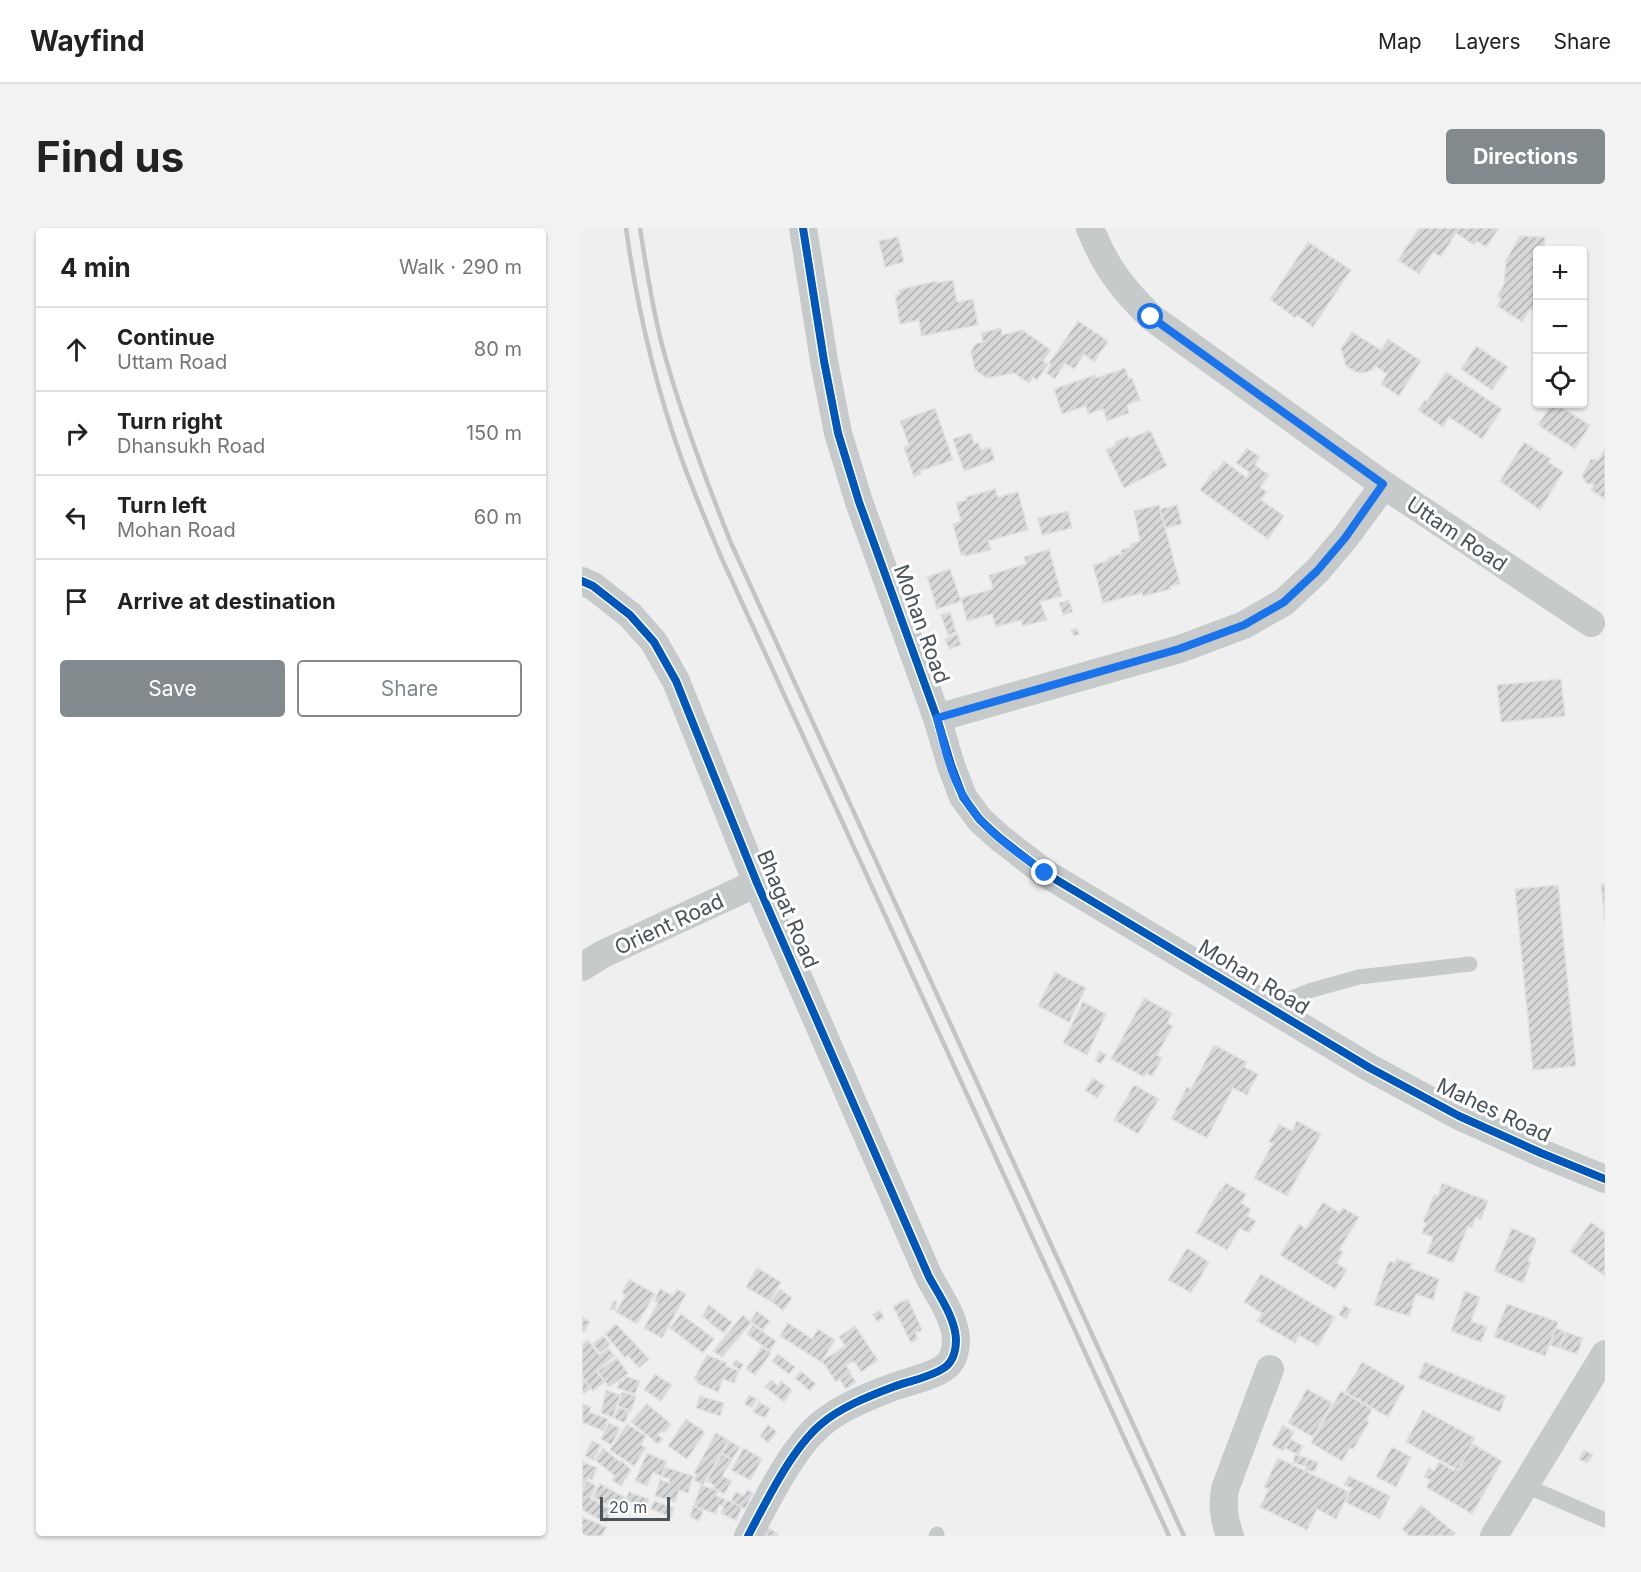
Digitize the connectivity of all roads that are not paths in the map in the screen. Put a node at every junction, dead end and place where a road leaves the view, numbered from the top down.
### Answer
1 (803, 228) edge
2 (1090, 228) edge
3 (1383, 484) junction
4 (582, 581) edge
5 (1591, 622) dead end
6 (937, 718) junction
7 (757, 883) junction
8 (1470, 964) dead end
9 (582, 967) edge
10 (1269, 1007) junction
11 (1370, 1068) joint
12 (1605, 1179) edge
13 (1605, 1354) edge
14 (1269, 1369) dead end
15 (1524, 1485) junction
16 (1605, 1520) edge
17 (748, 1536) edge
18 (1230, 1536) edge
19 (1494, 1536) edge

1 - 6 street, Mohan Road
2 - 3 street, Uttam Road
3 - 5 street, Uttam Road
3 - 6 street
4 - 7 street, Bhagat Road
6 - 10 street, Mohan Road
7 - 9 street, Orient Road
7 - 17 street, Bhagat Road
8 - 10 lane
10 - 11 street, Mohan Road
11 - 12 street, Mahes Road
13 - 15 street
14 - 18 street
15 - 16 lane
15 - 19 street

